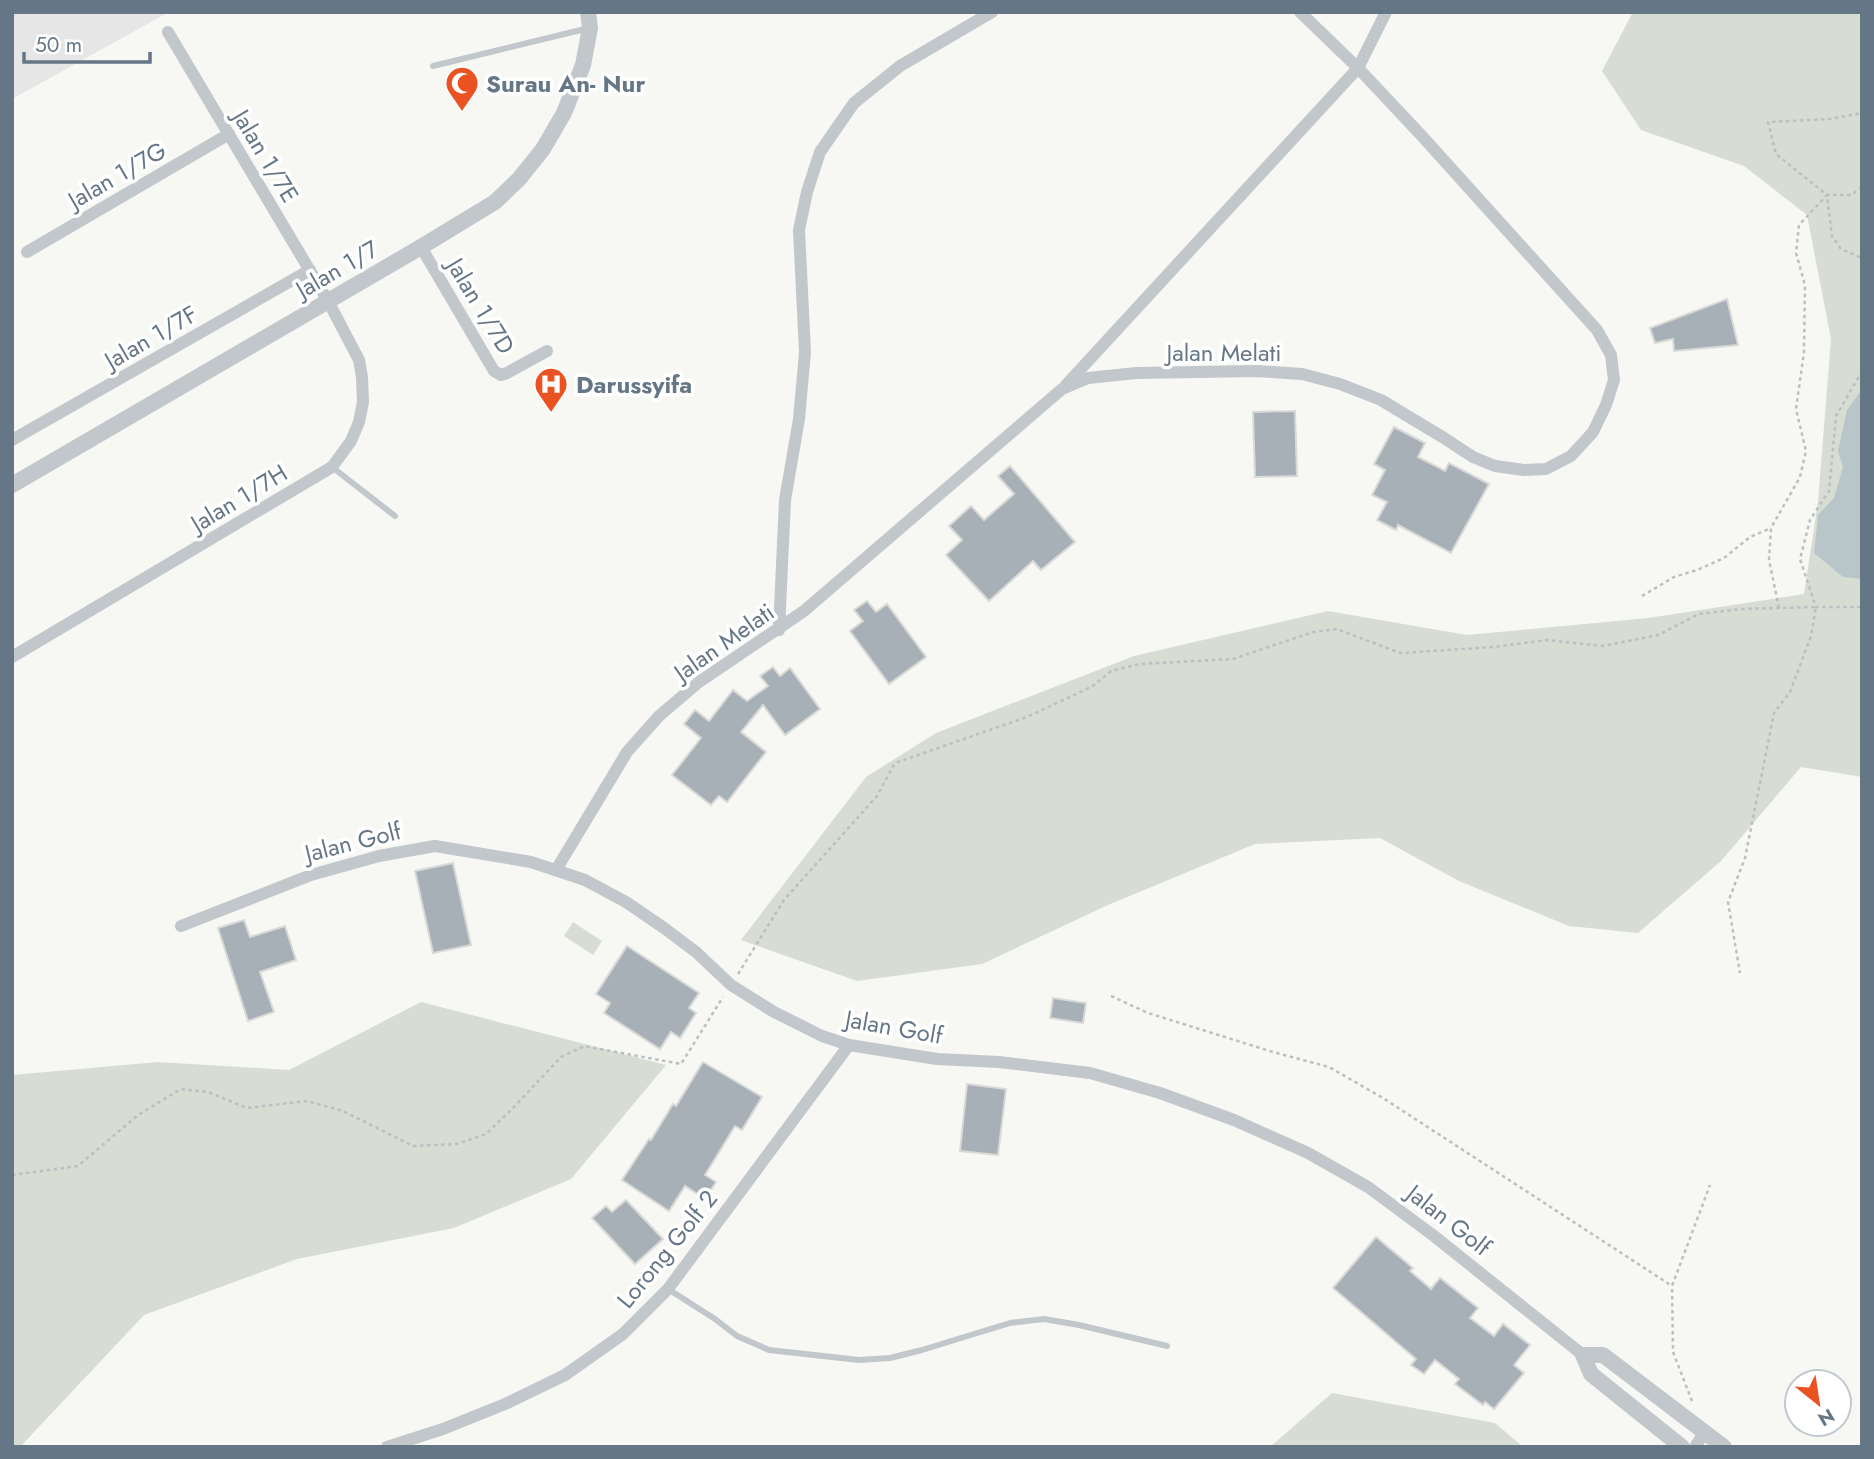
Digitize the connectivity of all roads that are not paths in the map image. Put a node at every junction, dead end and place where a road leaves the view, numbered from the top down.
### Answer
1 (992, 12) edge
2 (1300, 12) edge
3 (1387, 12) edge
4 (589, 20) edge
5 (168, 32) dead end
6 (433, 66) dead end
7 (1358, 68) junction
8 (229, 134) junction
9 (421, 247) junction
10 (27, 252) dead end
11 (310, 270) junction
12 (328, 301) junction
13 (547, 351) dead end
14 (1062, 389) junction
15 (12, 440) edge
16 (332, 467) junction
17 (12, 485) edge
18 (395, 516) dead end
19 (779, 630) junction
20 (12, 657) edge
21 (556, 870) junction
22 (181, 926) dead end
23 (849, 1045) junction
24 (668, 1289) junction
25 (1167, 1346) dead end
26 (1583, 1355) junction
27 (1700, 1440) edge
28 (387, 1447) edge
29 (1682, 1447) edge
30 (1724, 1447) edge

1 - 19 street
2 - 7 street, Jalan Melati
3 - 7 street
4 - 6 lane
4 - 9 street, Jalan 1/7
5 - 8 street, Jalan 1/7E
7 - 14 street
7 - 14 street, Jalan Melati
8 - 10 street, Jalan 1/7G
8 - 11 street, Jalan 1/7E
9 - 12 street, Jalan 1/7
9 - 13 street, Jalan 1/7D
11 - 12 street, Jalan 1/7E
11 - 15 street, Jalan 1/7F
12 - 16 street, Jalan 1/7H
12 - 17 street, Jalan 1/7
14 - 19 street, Jalan Melati
16 - 18 lane
16 - 20 street, Jalan 1/7H
19 - 21 street, Jalan Melati
21 - 22 street, Jalan Golf
21 - 23 street, Jalan Golf
23 - 24 street, Lorong Golf 2
23 - 26 street, Jalan Golf
24 - 25 lane
24 - 28 street, Lorong Golf 2
26 - 27 street, Jalan Golf
26 - 29 street, Jalan Golf
27 - 30 street, Jalan Golf

